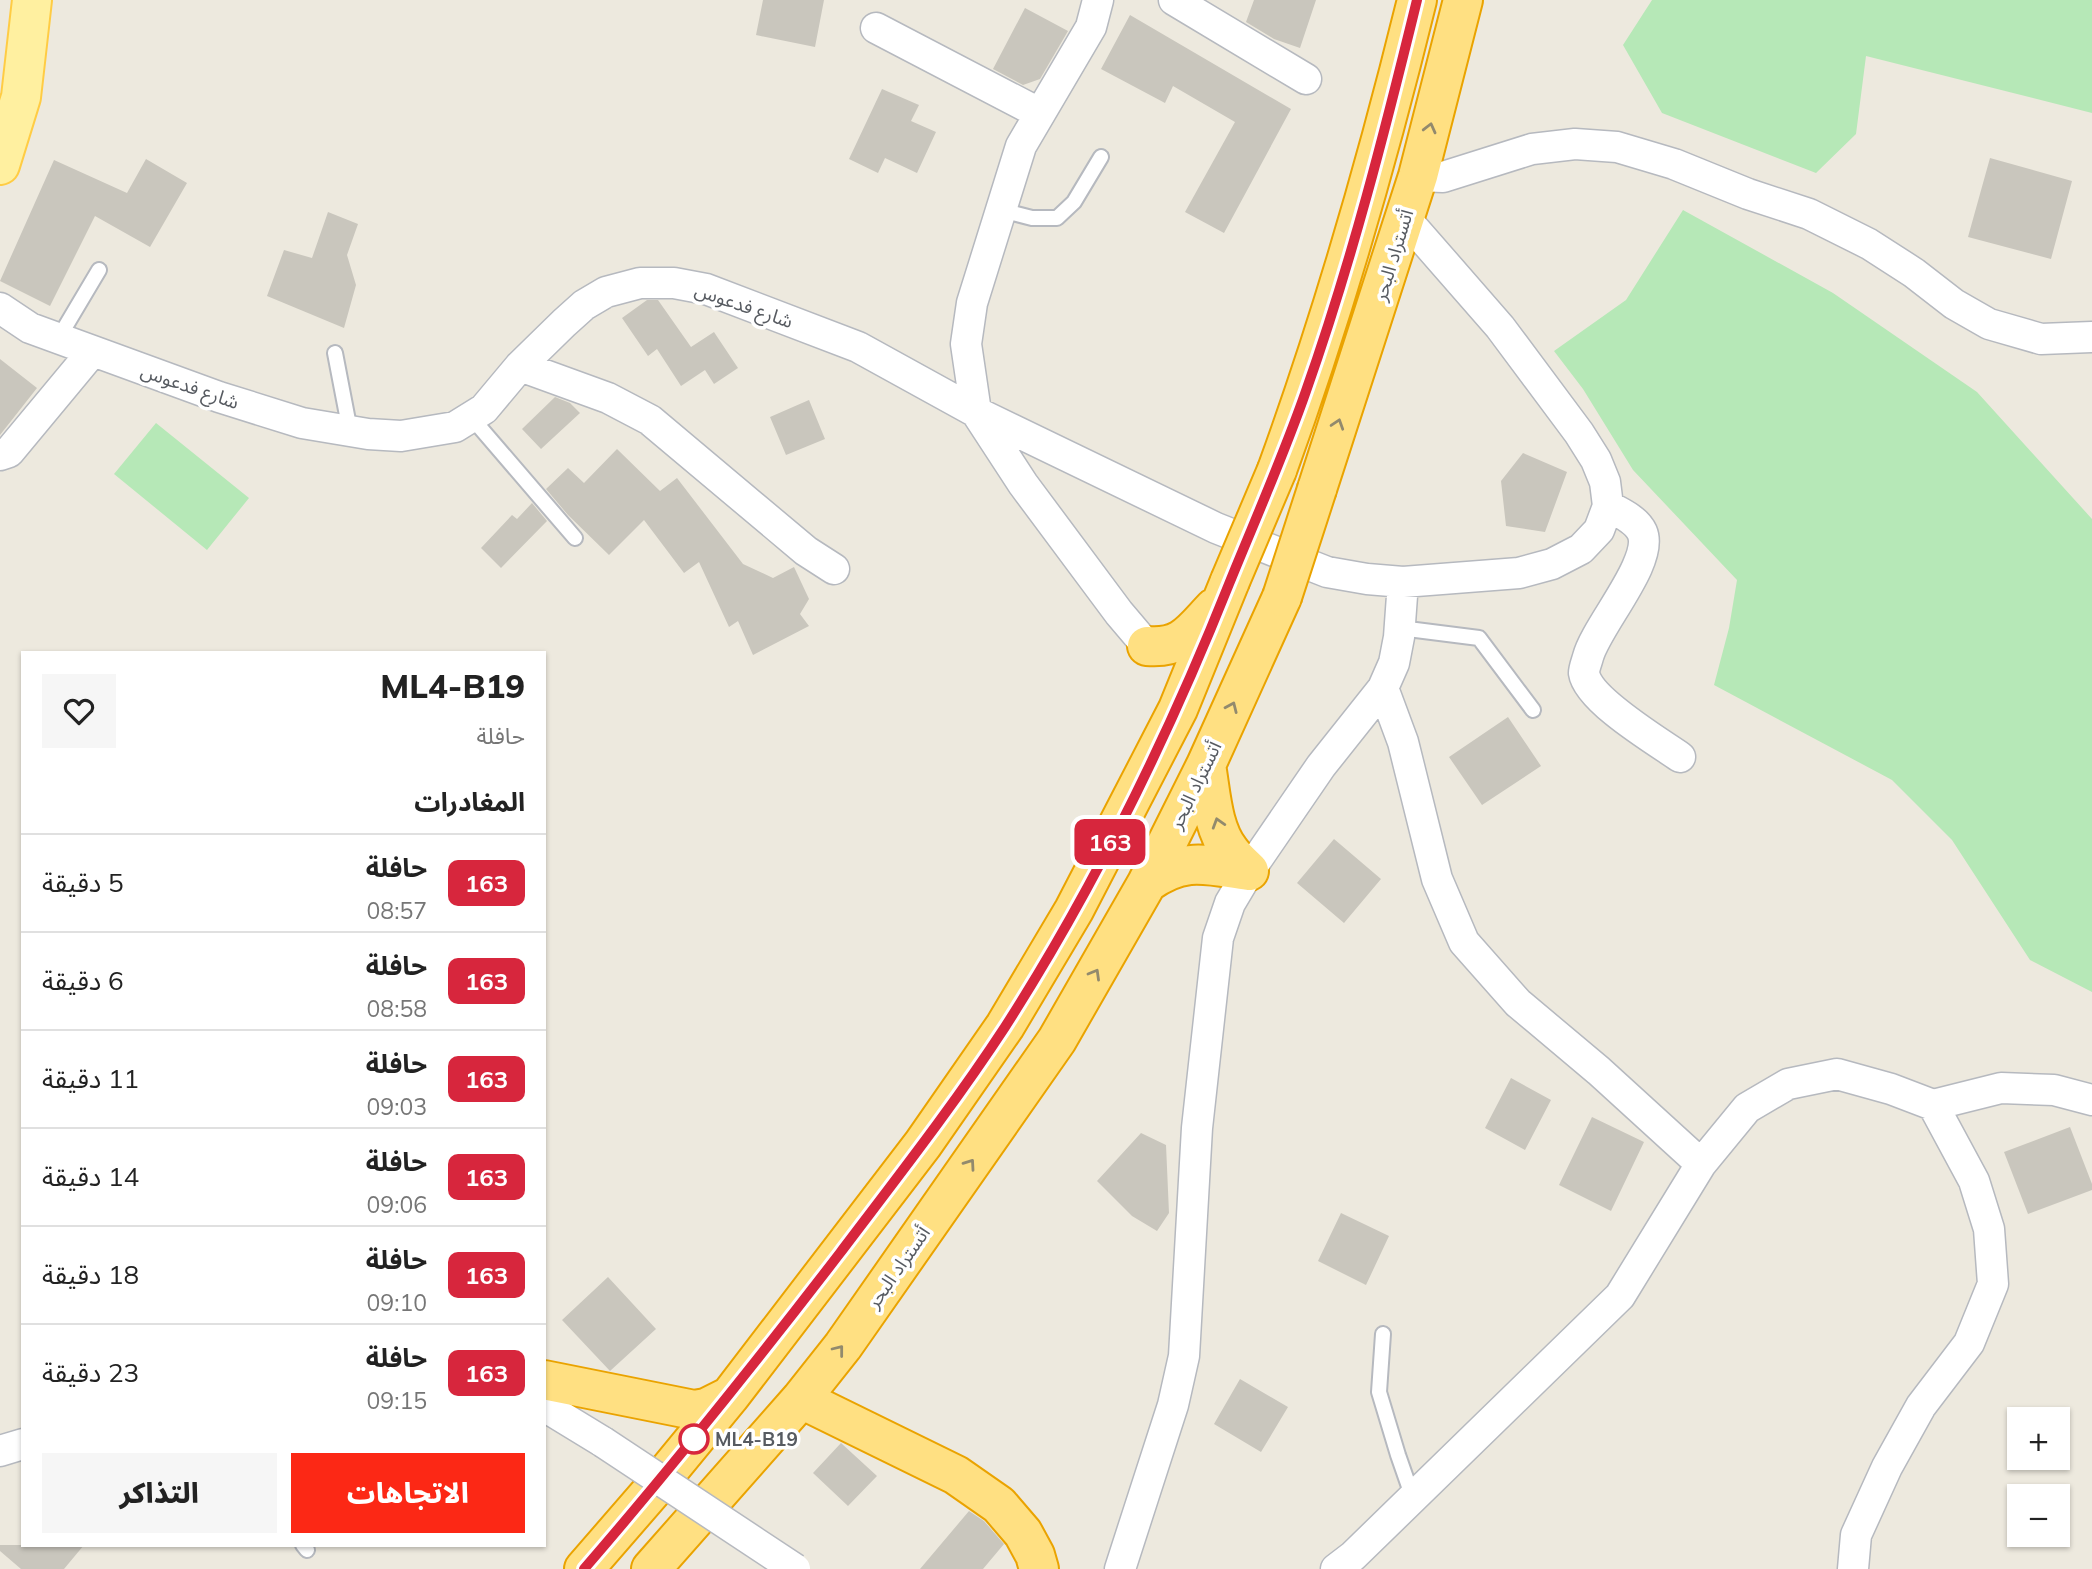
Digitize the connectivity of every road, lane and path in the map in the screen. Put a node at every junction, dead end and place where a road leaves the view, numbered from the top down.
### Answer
1 (32, 0) edge
2 (1098, 0) edge
3 (1174, 0) edge
4 (1417, 0) edge
5 (1463, 0) edge
6 (876, 28) dead end
7 (1306, 79) dead end
8 (1039, 113) junction
9 (1101, 157) dead end
10 (0, 165) edge
11 (1418, 176) junction
12 (1001, 210) junction
13 (1404, 217) junction
14 (99, 270) dead end
15 (0, 308) edge
16 (2092, 337) edge
17 (58, 339) junction
18 (92, 352) junction
19 (335, 353) dead end
20 (520, 366) junction
21 (976, 412) junction
22 (471, 417) junction
23 (349, 431) junction
24 (0, 455) edge
25 (1608, 506) junction
26 (575, 538) dead end
27 (835, 569) dead end
28 (1404, 582) junction
29 (1227, 589) junction
30 (1400, 628) junction
31 (1147, 646) junction
32 (1383, 688) junction
33 (1178, 709) junction
34 (1533, 710) dead end
35 (1680, 757) dead end
36 (1206, 765) junction
37 (1249, 872) junction
38 (1147, 883) junction
39 (2092, 1100) edge
40 (1933, 1105) junction
41 (1701, 1164) junction
42 (1383, 1334) dead end
43 (546, 1380) edge
44 (730, 1396) junction
45 (801, 1399) junction
46 (649, 1402) junction
47 (546, 1407) edge
48 (21, 1445) edge
49 (0, 1451) edge
50 (656, 1486) junction
51 (1413, 1498) junction
52 (584, 1569) edge
53 (651, 1569) edge
54 (795, 1569) edge
55 (1039, 1569) edge
56 (1120, 1569) edge
57 (1336, 1569) edge
58 (1853, 1569) edge

1 - 10 main road
2 - 8 street, شارع فدعوس
3 - 7 street
4 - 29 highway, bridge
11 -> 5 highway, أتستراد البحر
6 - 8 street
8 - 12 street, شارع فدعوس
9 - 12 lane
11 - 13 highway, أتستراد البحر
11 - 16 street
12 - 21 street, شارع فدعوس
13 - 25 street
36 -> 13 highway, أتستراد البحر, bridge
14 - 17 lane
15 - 17 street, شارع فدعوس
17 - 18 street, شارع فدعوس
18 - 23 street, شارع فدعوس
18 - 24 street
19 - 23 lane
20 - 21 street, شارع فدعوس
20 - 22 street, شارع فدعوس
20 - 27 street
21 - 28 street, شارع فدعوس
21 - 31 street, شارع فدعوس
22 - 23 street, شارع فدعوس
22 - 26 lane
25 - 28 street, شارع فدعوس
25 - 35 street
28 - 30 street
29 - 31 highway
29 - 33 highway
30 - 32 street
30 - 34 lane
31 - 33 highway
32 - 37 street
32 - 41 street
33 - 44 highway
37 -> 36 highway
36 - 38 highway, أتستراد البحر
37 - 38 highway
37 - 56 street
45 -> 38 highway, أتستراد البحر
39 - 40 street
40 - 41 street
40 - 58 street
41 - 51 street
42 - 51 lane
43 - 46 highway
44 - 46 highway
44 - 50 highway
45 - 53 highway, أتستراد البحر
45 - 55 highway
46 - 50 highway
47 - 54 street, bridge
48 - 49 street
50 - 52 highway
51 - 57 street

